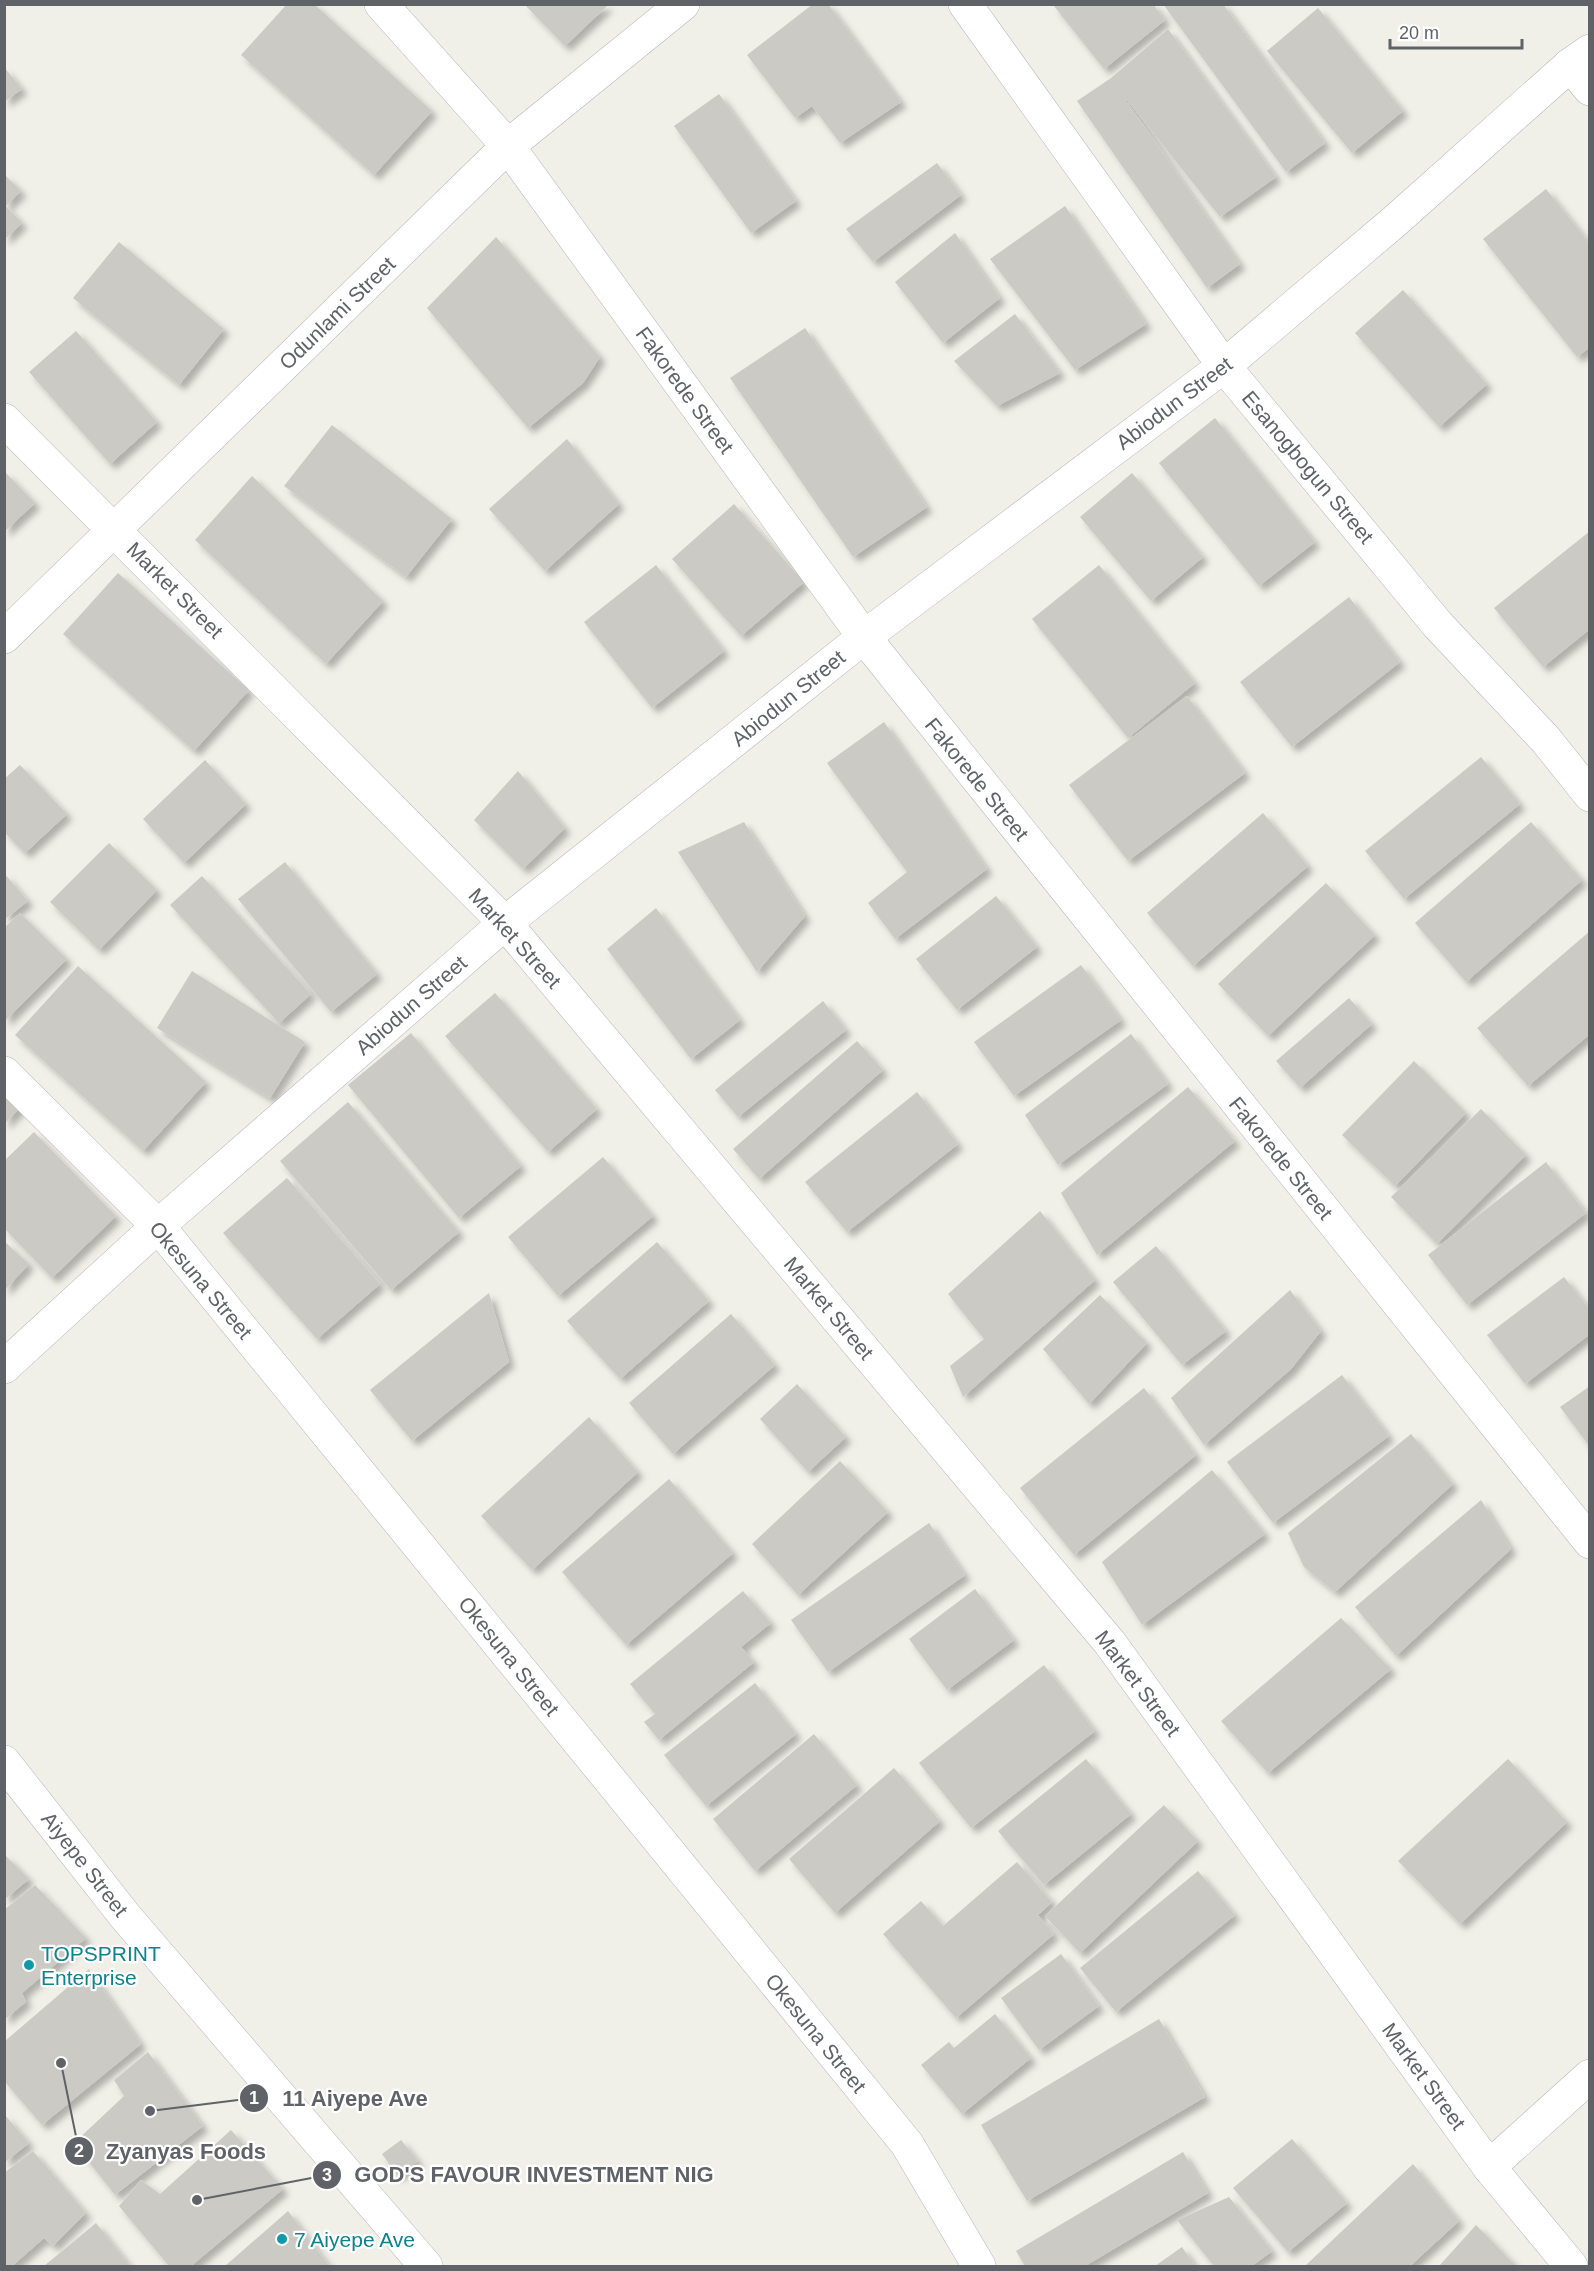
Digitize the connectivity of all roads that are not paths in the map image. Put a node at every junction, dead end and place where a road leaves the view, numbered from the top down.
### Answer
1 (381, 4) edge
2 (683, 4) edge
3 (965, 4) edge
4 (1583, 68) edge
5 (508, 146) junction
6 (1224, 366) junction
7 (4, 420) edge
8 (115, 530) junction
9 (4, 637) edge
10 (864, 637) junction
11 (1590, 795) edge
12 (505, 923) junction
13 (4, 1073) edge
14 (158, 1226) junction
15 (4, 1367) edge
16 (1590, 1542) edge
17 (4, 1762) edge
18 (1590, 2076) edge
19 (1489, 2167) junction
20 (426, 2266) edge
21 (979, 2266) edge
22 (1571, 2266) edge

1 - 5 street, Fakorede Street
2 - 5 street, Odunlami Street
3 - 6 street, Esanogbogun Street
4 - 6 street, Abiodun Street
5 - 8 street, Odunlami Street
5 - 10 street, Fakorede Street
6 - 10 street, Abiodun Street
6 - 11 street, Esanogbogun Street
7 - 8 street, Market Street
8 - 9 street, Odunlami Street
8 - 12 street, Market Street
10 - 12 street, Abiodun Street
10 - 16 street, Fakorede Street
12 - 14 street, Abiodun Street
12 - 19 street, Market Street
13 - 14 street, Okesuna Street
14 - 15 street, Abiodun Street
14 - 21 street, Okesuna Street
17 - 20 street, Aiyepe Street
18 - 19 street
19 - 22 street, Market Street

